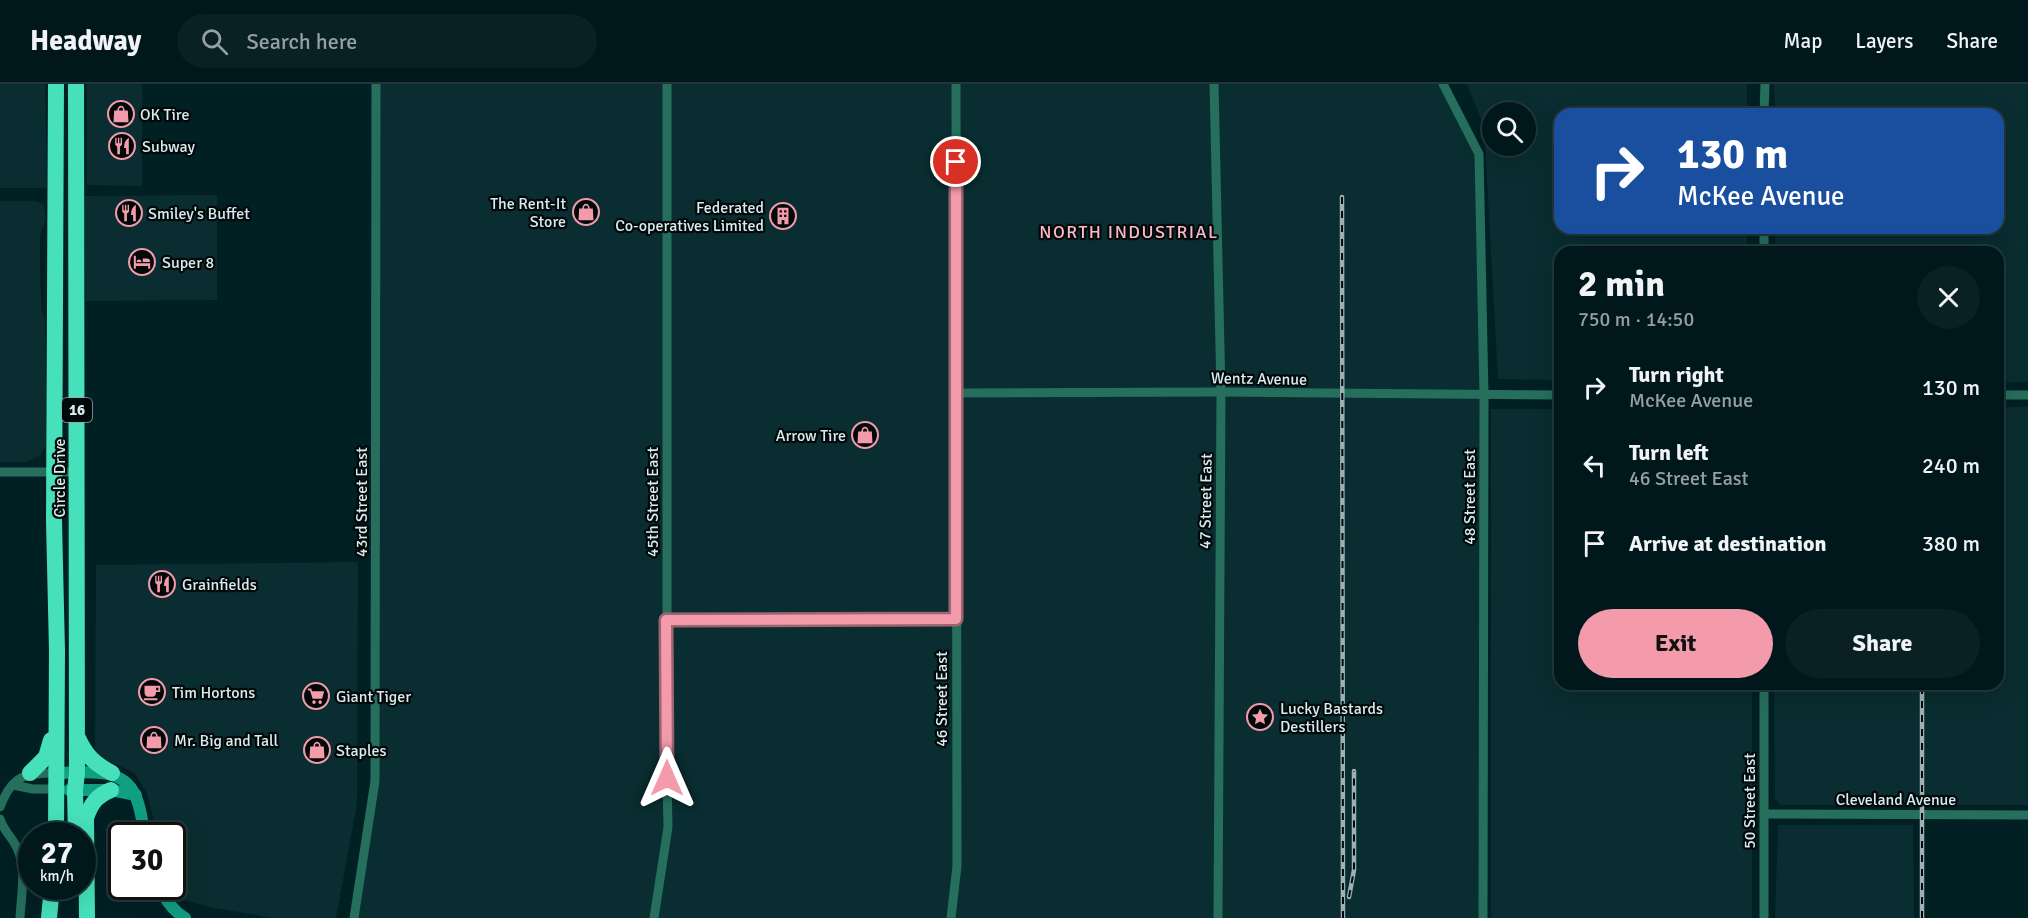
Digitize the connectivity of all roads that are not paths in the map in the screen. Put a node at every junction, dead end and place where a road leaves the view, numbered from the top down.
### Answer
1 (56, 84) edge
2 (76, 84) edge
3 (376, 84) edge
4 (667, 84) edge
5 (956, 84) edge
6 (1214, 84) edge
7 (1443, 84) edge
8 (1765, 84) edge
9 (1764, 108) edge
10 (1221, 392) junction
11 (957, 393) junction
12 (1484, 395) junction
13 (1554, 395) edge
14 (2004, 395) edge
15 (2028, 395) edge
16 (0, 472) edge
17 (55, 472) junction
18 (78, 472) junction
19 (956, 619) junction
20 (666, 620) junction
21 (1764, 690) edge
22 (57, 710) junction
23 (77, 737) junction
24 (30, 773) junction
25 (56, 781) junction
26 (111, 782) junction
27 (79, 784) junction
28 (13, 785) junction
29 (0, 807) edge
30 (1764, 814) junction
31 (2028, 814) edge
32 (86, 818) junction
33 (0, 819) edge
34 (56, 822) edge
35 (76, 822) edge
36 (142, 822) edge
37 (52, 900) edge
38 (55, 900) edge
39 (76, 900) edge
40 (167, 900) edge
41 (87, 914) edge
42 (20, 918) edge
43 (49, 918) edge
44 (57, 918) edge
45 (76, 918) edge
46 (185, 918) edge
47 (354, 918) edge
48 (654, 918) edge
49 (951, 918) edge
50 (1218, 918) edge
51 (1484, 918) edge
52 (1764, 918) edge

1 - 17 highway, Circle Drive / 16
2 - 18 highway, Circle Drive / 16
3 - 47 street, 43rd Street East
4 - 20 street, 45th Street East
5 - 11 street, 46 Street East
6 - 10 street, 47 Street East
7 - 12 street, 48 Street East
8 - 9 street
10 - 11 street, Wentz Avenue
10 - 12 street, Wentz Avenue
10 - 50 street, 47 Street East
11 - 19 street, 46 Street East
12 - 13 street, Wentz Avenue
12 - 51 street, 48 Street East
14 - 15 street
16 - 17 street
17 - 18 street
17 - 22 highway, Circle Drive / 16
18 - 23 highway, Circle Drive / 16
19 - 20 street
19 - 49 street, 46 Street East
20 - 48 street, 45th Street East
21 - 30 street, 50 Street East
22 - 24 highway
22 - 25 highway, Circle Drive / 16
23 - 26 highway
23 - 27 highway, Circle Drive / 16
24 - 25 street
24 - 28 street
25 - 27 street
25 - 28 street
25 - 34 highway, Circle Drive / 16
26 - 27 street
26 - 27 street
26 - 32 highway
26 - 36 street
27 - 32 highway
27 - 35 highway, Circle Drive / 16
28 - 29 street
30 - 31 street, Cleveland Avenue
30 - 52 street, 50 Street East
32 - 41 highway
33 - 42 street
37 - 43 highway
38 - 44 highway
39 - 45 highway
40 - 46 street

